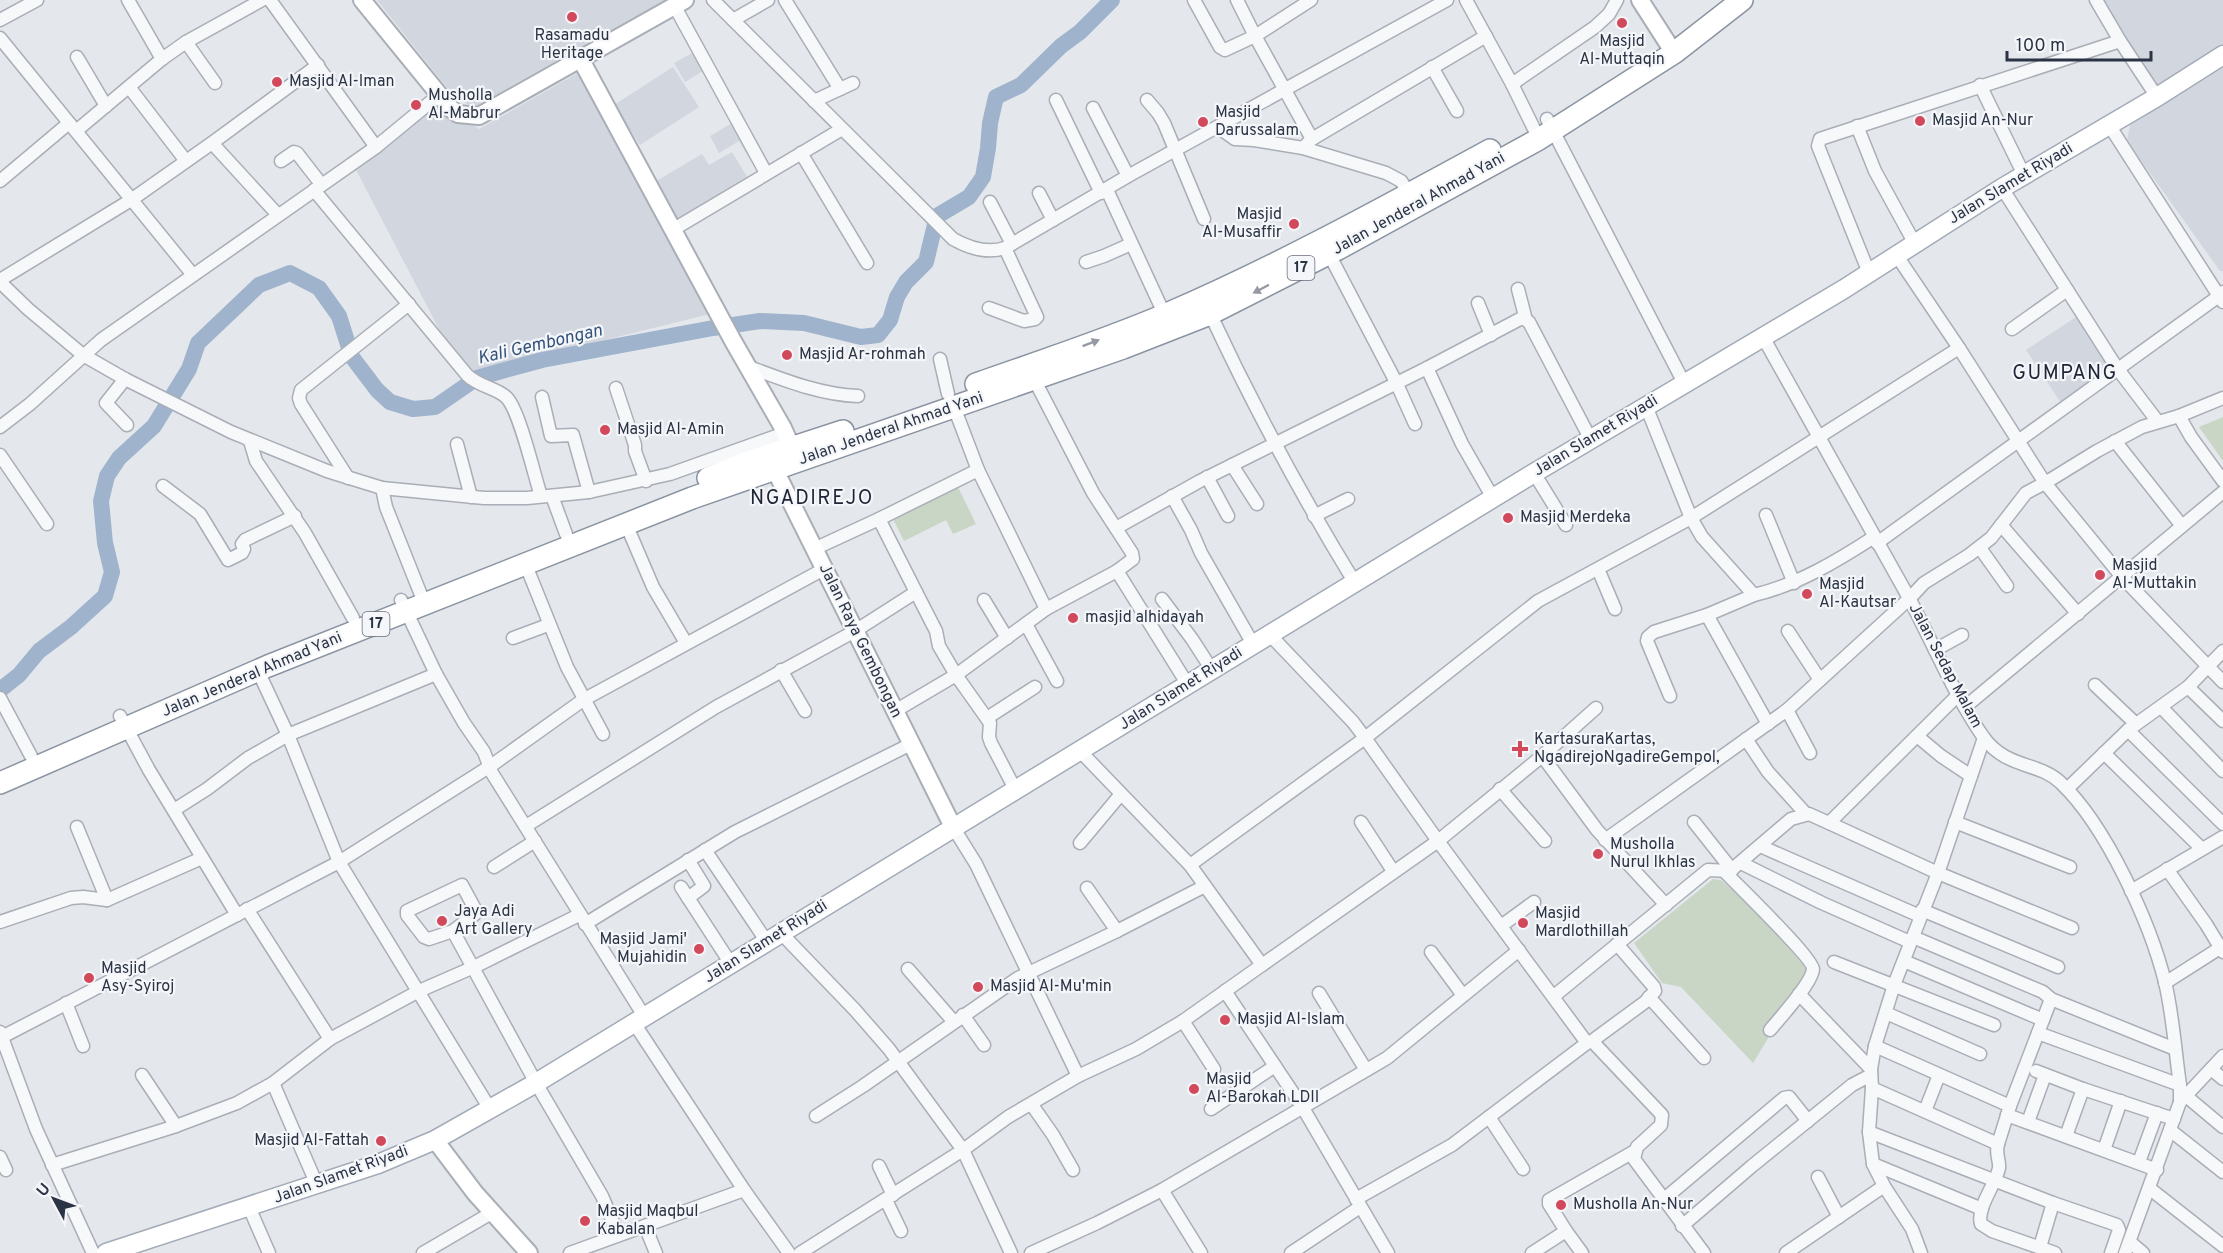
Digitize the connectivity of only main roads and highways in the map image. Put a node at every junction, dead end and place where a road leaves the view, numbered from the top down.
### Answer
1 (1720, 0) edge
2 (1742, 0) edge
3 (1670, 47) junction
4 (2223, 55) edge
5 (1543, 129) junction
6 (1206, 305) junction
7 (1168, 322) junction
8 (951, 400) junction
9 (772, 462) junction
10 (413, 602) junction
11 (124, 722) junction
12 (0, 770) edge
13 (0, 783) edge
14 (106, 1253) edge

1 - 3 highway, Jalan Jenderal Ahmad Yani / 17
2 - 3 highway, Jalan Jenderal Ahmad Yani / 17
3 - 5 highway, Jalan Jenderal Ahmad Yani / 17
4 - 14 main road, Jalan Slamet Riyadi
5 - 6 highway, Jalan Jenderal Ahmad Yani / 17
5 -> 6 highway, Jalan Jenderal Ahmad Yani / 17
6 - 7 highway, Jalan Jenderal Ahmad Yani / 17
8 -> 7 highway, Jalan Jenderal Ahmad Yani / 17
7 - 8 highway, Jalan Jenderal Ahmad Yani / 17
8 - 9 highway, Jalan Jenderal Ahmad Yani / 17
9 - 10 highway, Jalan Jenderal Ahmad Yani / 17
9 - 10 highway, Jalan Jenderal Ahmad Yani / 17
10 - 11 highway, Jalan Jenderal Ahmad Yani / 17
10 - 11 highway, Jalan Jenderal Ahmad Yani / 17
11 - 12 highway, Jalan Jenderal Ahmad Yani / 17
11 - 13 highway, Jalan Jenderal Ahmad Yani / 17

